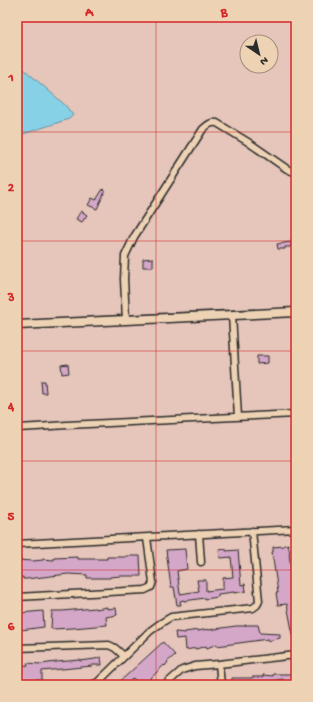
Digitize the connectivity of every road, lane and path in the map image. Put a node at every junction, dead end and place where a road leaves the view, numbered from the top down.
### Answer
1 (296, 174) edge
2 (296, 312) edge
3 (232, 315) junction
4 (126, 320) junction
5 (17, 325) edge
6 (296, 414) edge
7 (238, 417) junction
8 (17, 428) edge
9 (296, 529) edge
10 (252, 531) junction
11 (199, 534) junction
12 (147, 538) junction
13 (17, 544) edge
14 (201, 562) dead end
15 (17, 597) edge
16 (17, 648) edge
17 (296, 655) edge
18 (124, 656) junction
19 (219, 664) junction
20 (98, 684) edge
21 (166, 685) edge
22 (221, 685) edge

1 - 4 street
2 - 3 street
3 - 4 street
3 - 7 street
4 - 5 street
6 - 7 street
7 - 8 street
9 - 10 street
10 - 11 street
10 - 18 street
11 - 12 street
11 - 14 street
12 - 13 street
12 - 15 street
16 - 18 street
17 - 19 street
18 - 20 street
19 - 21 street
19 - 22 street

